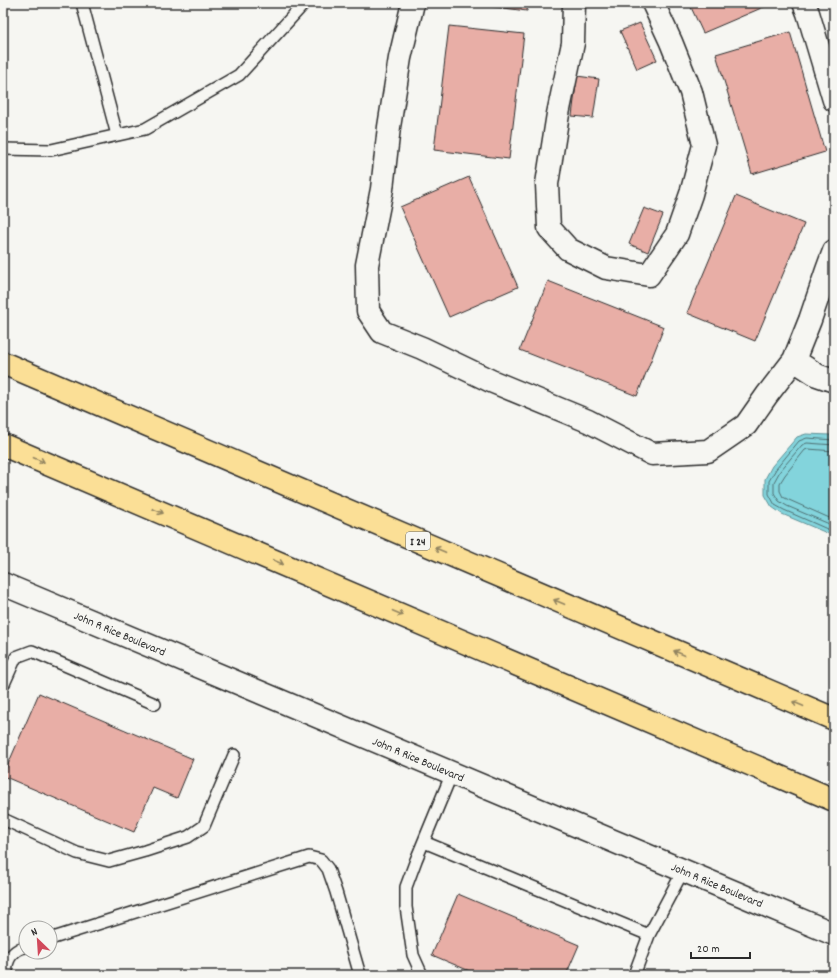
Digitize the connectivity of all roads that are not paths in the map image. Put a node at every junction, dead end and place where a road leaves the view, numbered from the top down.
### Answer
1 (82, 3) edge
2 (303, 3) edge
3 (413, 3) edge
4 (574, 3) edge
5 (653, 3) edge
6 (804, 3) edge
7 (834, 100) edge
8 (117, 135) junction
9 (3, 149) edge
10 (834, 251) edge
11 (794, 360) junction
12 (3, 363) edge
13 (834, 381) edge
14 (3, 445) edge
15 (3, 584) edge
16 (3, 686) edge
17 (155, 704) dead end
18 (834, 719) edge
19 (234, 755) dead end
20 (452, 773) junction
21 (834, 800) edge
22 (3, 819) edge
23 (424, 842) junction
24 (683, 871) junction
25 (834, 934) edge
26 (58, 936) edge
27 (649, 936) junction
28 (18, 950) edge
29 (8, 975) edge
30 (360, 975) edge
31 (422, 975) edge
32 (634, 975) edge

1 - 8 lane
2 - 8 lane
3 - 11 street
4 - 5 street
6 - 7 street
8 - 9 lane
10 - 11 street
11 - 13 street
18 -> 12 highway, I 24
14 -> 21 highway
15 - 20 street, John R Rice Boulevard
16 - 17 lane
19 - 22 lane
20 - 23 lane
20 - 24 street, John R Rice Boulevard
23 - 27 lane
23 - 31 lane
24 - 25 street, John R Rice Boulevard
24 - 27 lane
26 - 30 lane
27 - 32 lane
28 - 29 lane

